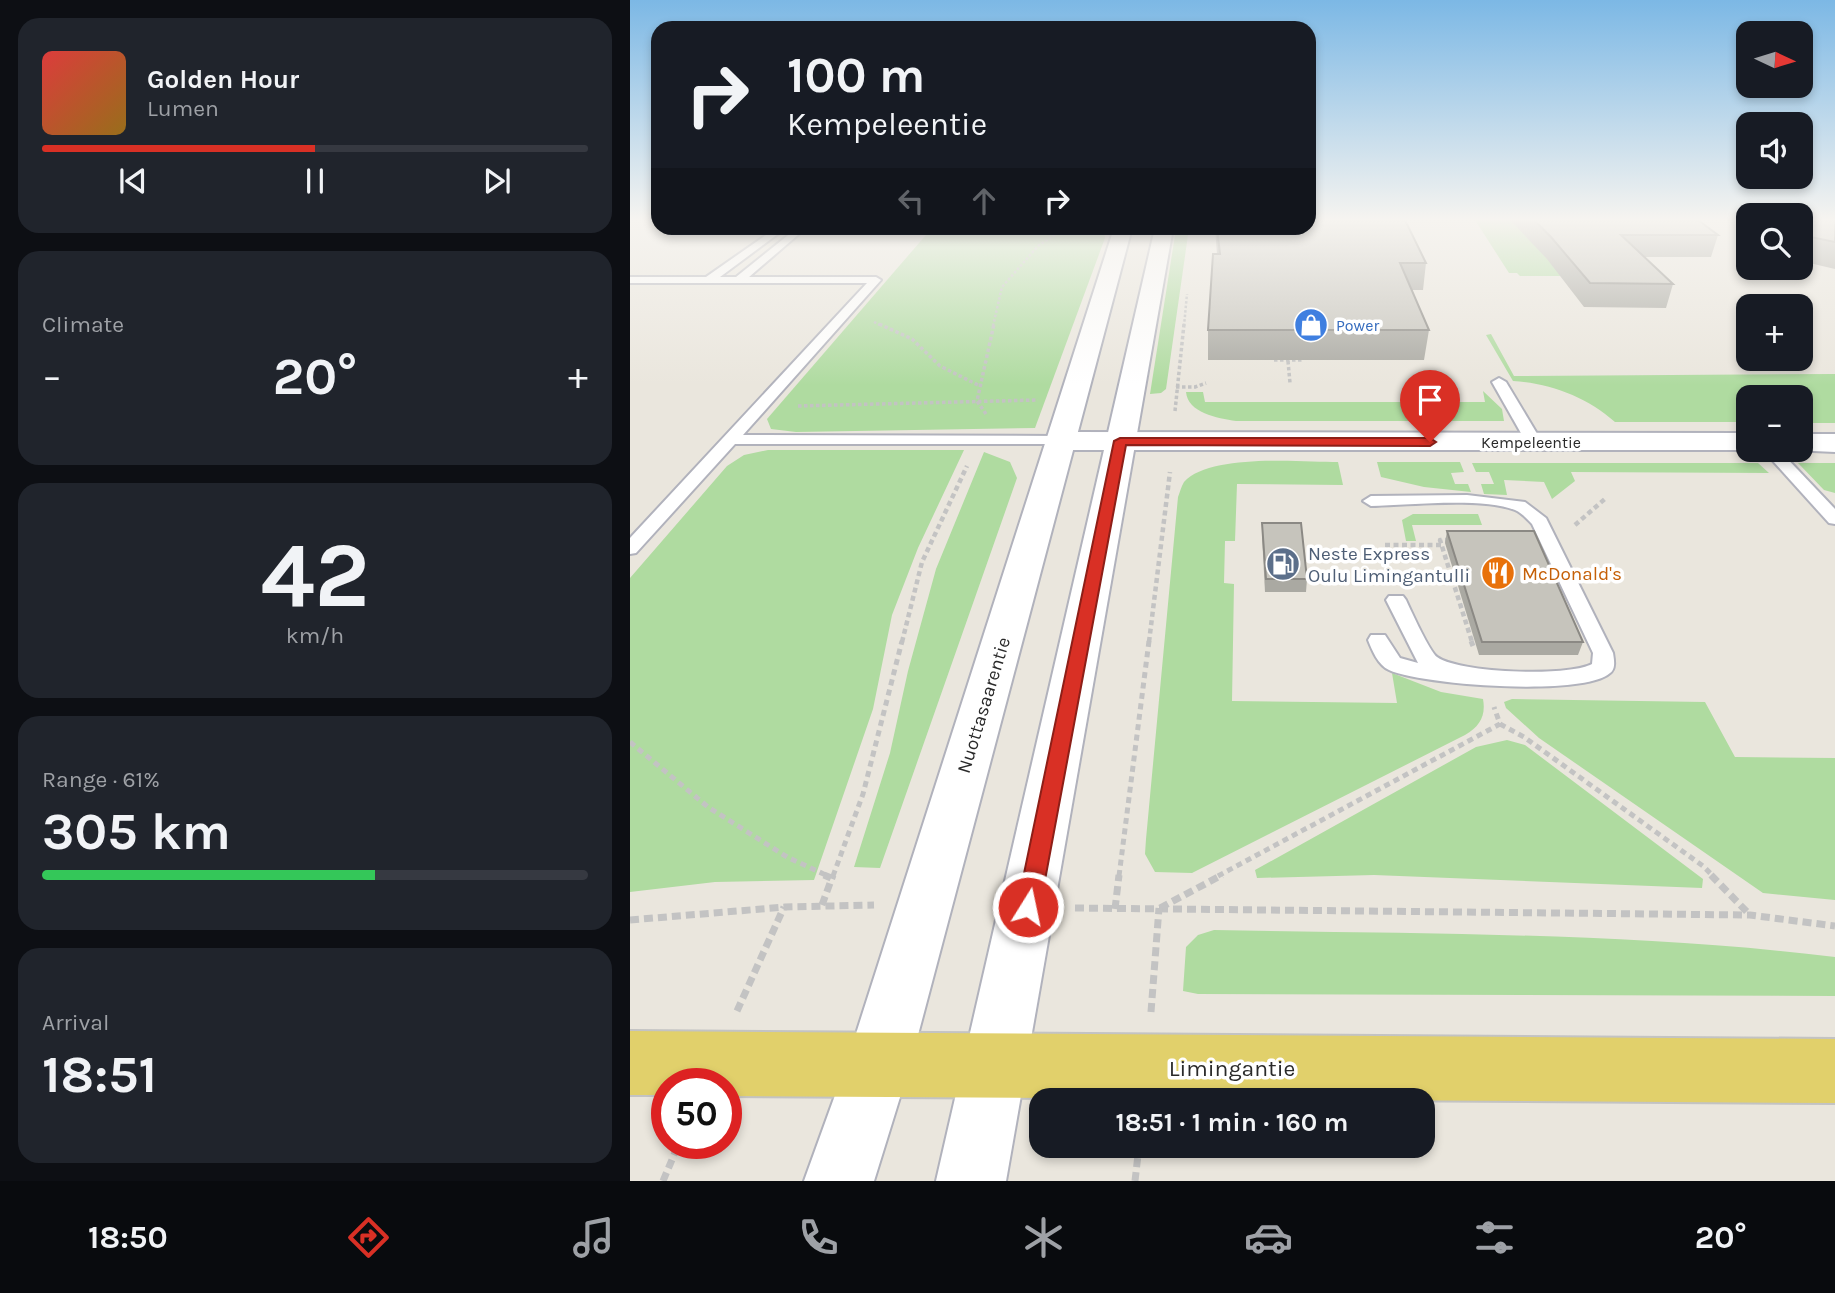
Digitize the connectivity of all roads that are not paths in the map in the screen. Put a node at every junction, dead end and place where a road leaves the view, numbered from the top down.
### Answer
1 (717, 275) edge
2 (744, 275) edge
3 (1109, 275) edge
4 (1154, 275) edge
5 (630, 280) edge
6 (643, 281) junction
7 (709, 281) junction
8 (737, 281) junction
9 (630, 289) edge
10 (1499, 382) dead end
11 (1067, 420) junction
12 (732, 439) junction
13 (1120, 441) junction
14 (1534, 442) junction
15 (1736, 442) edge
16 (1813, 443) edge
17 (1835, 443) edge
18 (1781, 462) edge
19 (1371, 500) dead end
20 (1835, 519) edge
21 (630, 548) edge
22 (1396, 600) dead end
23 (1378, 640) dead end
24 (1457, 674) junction
25 (630, 1063) edge
26 (878, 1065) junction
27 (997, 1065) junction
28 (1835, 1071) edge
29 (839, 1181) edge
30 (971, 1181) edge

1 - 7 lane
2 - 8 lane
3 - 11 main road, Nuottasaarentie
4 - 13 main road
5 - 6 lane
6 - 7 lane
6 - 9 lane
7 - 8 lane
8 - 12 lane
10 - 14 lane
11 - 12 lane
11 - 13 main road, Kempeleentie
11 - 26 main road, Nuottasaarentie
12 - 21 lane
13 - 14 main road, Kempeleentie
13 - 27 main road
14 - 15 main road, Kempeleentie
16 - 17 main road
18 - 20 lane
19 - 24 lane
22 - 24 lane
23 - 24 lane
25 - 26 main road, Limingantie
26 - 27 main road, Limingantie
26 - 29 main road, Nuottasaarentie
27 - 28 main road, Limingantie
27 - 30 main road

